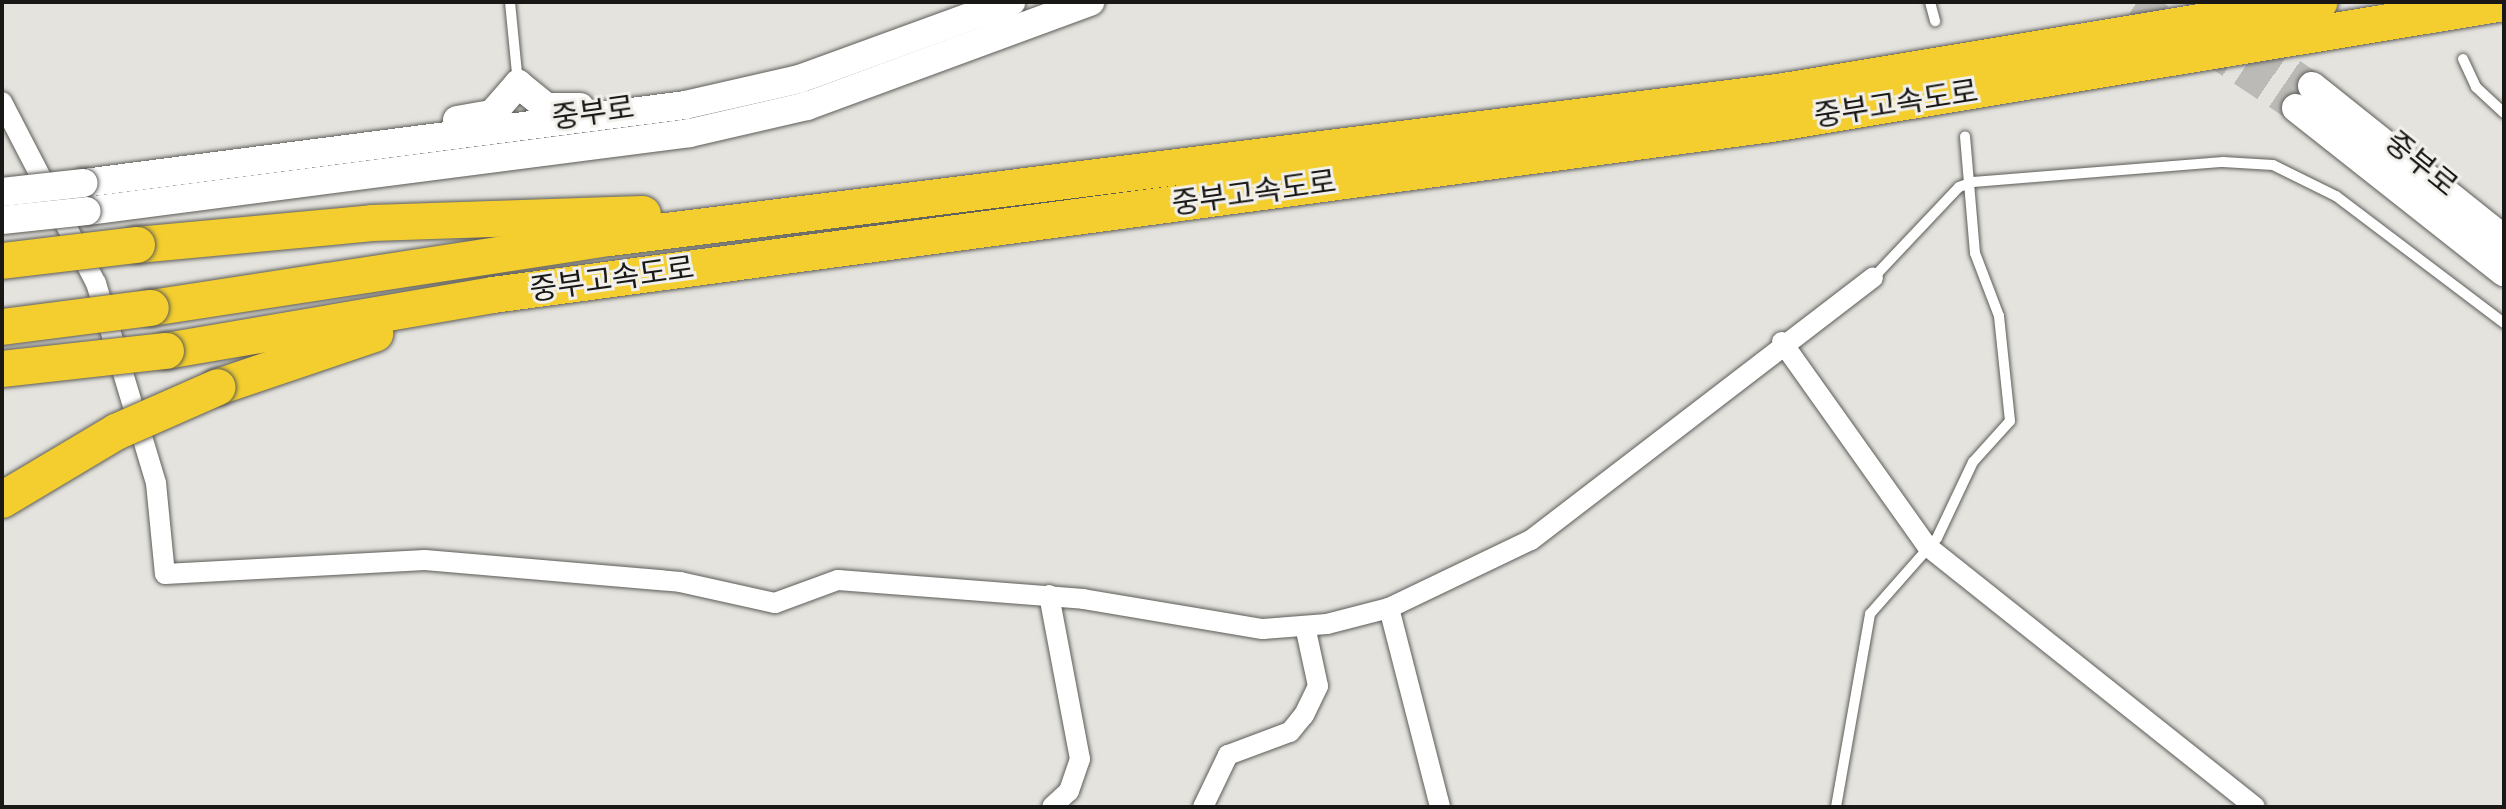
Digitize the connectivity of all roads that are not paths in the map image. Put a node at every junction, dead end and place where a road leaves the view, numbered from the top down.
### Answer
1 (510, 2) edge
2 (1011, 2) edge
3 (1090, 2) edge
4 (1930, 2) edge
5 (2320, 2) edge
6 (2504, 3) edge
7 (1935, 21) dead end
8 (2463, 59) dead end
9 (518, 84) junction
10 (2, 102) edge
11 (685, 105) junction
12 (2504, 113) edge
13 (1965, 136) dead end
14 (273, 160) junction
15 (1973, 182) junction
16 (2, 192) edge
17 (86, 197) junction
18 (865, 206) junction
19 (2, 220) edge
20 (2504, 239) edge
21 (2, 261) edge
22 (2504, 272) edge
23 (1873, 278) joint
24 (531, 290) junction
25 (2504, 323) edge
26 (2, 327) edge
27 (1782, 342) junction
28 (2, 369) edge
29 (2, 500) edge
30 (1927, 546) junction
31 (1049, 595) junction
32 (1389, 608) junction
33 (1305, 626) junction
34 (1052, 807) edge
35 (1203, 807) edge
36 (1440, 807) edge
37 (1836, 807) edge
38 (2255, 807) edge

1 - 9 lane
2 - 11 main road, 중부로
3 - 17 main road, 중부로
4 - 7 lane
5 - 18 highway, 중부고속도로
6 - 24 highway, 중부고속도로
8 - 12 lane
9 - 11 main road
9 - 14 main road
10 - 31 street
11 - 14 main road, 중부로
13 - 15 lane
14 - 17 main road, 중부로
15 - 23 lane
15 - 25 lane
15 - 30 lane
16 - 17 main road, bridge
17 - 19 main road, bridge
18 - 21 highway, bridge
18 - 26 highway, 중부고속도로, bridge
20 - 22 main road, 중부로
23 - 27 street
24 - 28 highway, 중부고속도로, bridge
24 - 29 highway, bridge
27 - 30 street
27 - 32 street
30 - 37 lane
30 - 38 street
31 - 33 street
31 - 34 street
32 - 33 street
32 - 36 street
33 - 35 street

